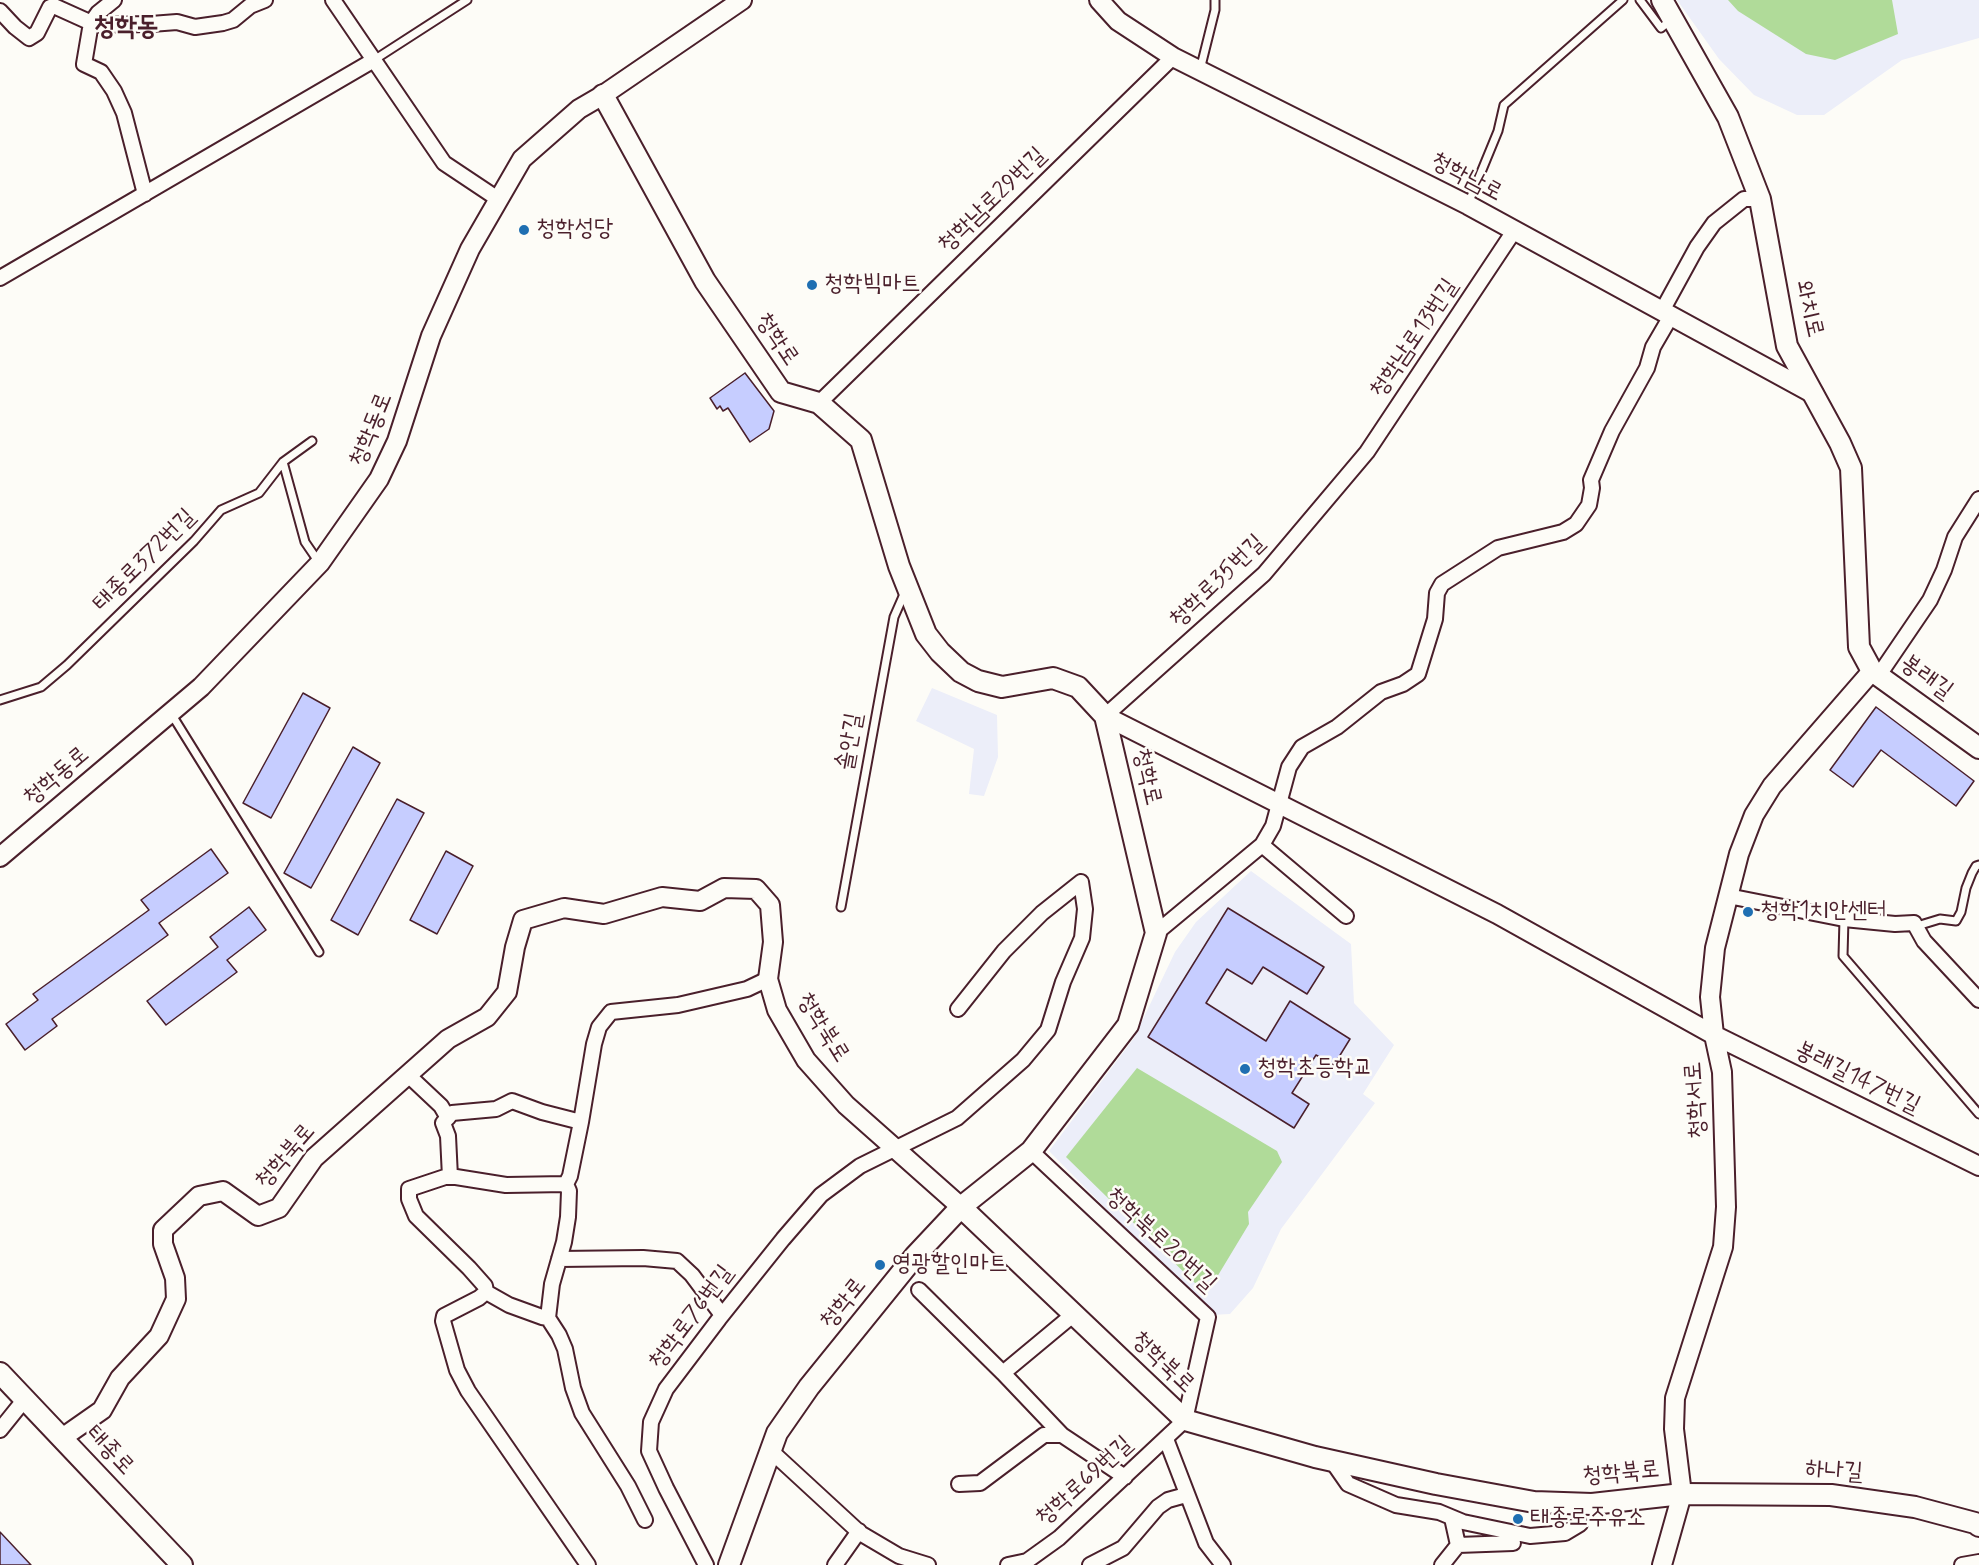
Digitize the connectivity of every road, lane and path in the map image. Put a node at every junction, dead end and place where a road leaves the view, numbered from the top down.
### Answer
1 (114, 0) edge
2 (265, 0) edge
3 (333, 0) edge
4 (467, 0) edge
5 (742, 0) edge
6 (1099, 0) edge
7 (1215, 0) edge
8 (1623, 0) edge
9 (1640, 0) edge
10 (1662, 0) edge
11 (0, 11) edge
12 (1673, 19) junction
13 (91, 22) junction
14 (1173, 57) junction
15 (374, 60) junction
16 (1200, 70) junction
17 (603, 95) junction
18 (145, 194) junction
19 (498, 199) junction
20 (1760, 200) junction
21 (1468, 205) junction
22 (1514, 231) junction
23 (0, 278) edge
24 (1666, 313) junction
25 (1814, 394) junction
26 (819, 403) junction
27 (312, 441) dead end
28 (283, 462) junction
29 (1352, 471) joint
30 (1979, 499) edge
31 (320, 563) junction
32 (907, 587) junction
33 (1876, 673) junction
34 (0, 700) edge
35 (170, 712) junction
36 (1106, 716) junction
37 (1979, 748) edge
38 (1278, 802) junction
39 (1262, 846) junction
40 (0, 857) edge
41 (1979, 865) edge
42 (1728, 896) junction
43 (841, 907) dead end
44 (1347, 916) dead end
45 (1844, 919) junction
46 (1917, 926) junction
47 (1156, 933) junction
48 (319, 952) dead end
49 (768, 979) junction
50 (1979, 1000) edge
51 (958, 1009) dead end
52 (1714, 1035) junction
53 (407, 1074) junction
54 (1979, 1114) edge
55 (448, 1118) junction
56 (581, 1122) junction
57 (896, 1149) junction
58 (1031, 1151) junction
59 (1979, 1166) edge
60 (450, 1177) junction
61 (566, 1184) junction
62 (961, 1207) junction
63 (559, 1259) junction
64 (919, 1290) dead end
65 (486, 1292) junction
66 (1074, 1314) junction
67 (722, 1315) junction
68 (548, 1318) junction
69 (0, 1373) edge
70 (1004, 1373) junction
71 (25, 1399) junction
72 (1185, 1420) junction
73 (0, 1430) edge
74 (1062, 1435) junction
75 (62, 1438) junction
76 (1166, 1439) junction
77 (771, 1450) junction
78 (1332, 1461) junction
79 (1125, 1477) junction
80 (959, 1484) dead end
81 (1682, 1494) junction
82 (1186, 1495) junction
83 (1452, 1518) junction
84 (645, 1520) dead end
85 (1580, 1524) dead end
86 (1979, 1526) edge
87 (859, 1531) junction
88 (1513, 1544) dead end
89 (1458, 1545) junction
90 (1979, 1562) edge
91 (182, 1565) edge
92 (588, 1565) edge
93 (706, 1565) edge
94 (729, 1565) edge
95 (835, 1565) edge
96 (926, 1565) edge
97 (1008, 1565) edge
98 (1090, 1565) edge
99 (1223, 1565) edge
100 (1442, 1565) edge
101 (1662, 1565) edge
102 (1962, 1565) edge

1 - 13 street
2 - 13 street
3 - 15 street
4 - 15 lane
5 - 17 street, 청학동로
6 - 14 street, 청학남로
7 - 16 lane
8 - 21 lane
9 - 12 lane
10 - 12 main road, 와치로
11 - 13 street
12 - 20 main road, 와치로
13 - 18 street
14 - 16 street, 청학남로
14 - 26 street, 청학남로29번길
15 - 18 street
15 - 19 street
16 - 21 street, 청학남로
17 - 19 street, 청학동로
17 - 26 main road, 청학로
18 - 23 street
19 - 31 street, 청학동로
20 - 24 street
20 - 25 main road, 와치로
21 - 22 street, 청학남로
22 - 24 street, 청학남로
22 - 29 street, 청학남로13번길
24 - 25 street, 청학남로
24 - 38 street
25 - 33 main road, 와치로
26 - 32 main road, 청학로
27 - 28 lane, 태종로372번길
28 - 31 lane
28 - 34 lane, 태종로372번길
29 - 36 street, 청학로35번길
30 - 33 street
31 - 35 street, 청학동로
32 - 36 main road, 청학로
32 - 43 lane, 솔안길
33 - 37 main road, 봉래길
33 - 42 street, 청학서로
35 - 40 street, 청학동로
35 - 48 lane
36 - 38 street, 봉래길147번길
36 - 47 main road, 청학로
38 - 39 street
38 - 52 street, 봉래길147번길
39 - 44 street
39 - 47 street
41 - 46 lane
42 - 45 street
42 - 52 street, 청학서로
45 - 46 street
45 - 54 lane
46 - 50 street
47 - 58 main road, 청학로
49 - 53 street, 청학북로
49 - 56 street
49 - 57 street, 청학북로
51 - 57 street, 청학로76번길
52 - 59 street, 봉래길147번길
52 - 81 street, 청학서로
53 - 55 street
53 - 75 street, 청학북로
55 - 56 street
55 - 60 street
56 - 61 street
57 - 62 street, 청학북로
57 - 67 street, 청학로76번길
58 - 62 main road, 청학로
58 - 72 street, 청학북로20번길
60 - 61 street
60 - 65 street
61 - 63 street
62 - 66 main road, 청학북로
62 - 77 main road, 청학로
63 - 67 street
63 - 68 street
64 - 70 street
65 - 68 street
65 - 92 street
66 - 70 street
66 - 72 main road, 청학북로
67 - 93 street, 청학로76번길
68 - 84 street
69 - 71 main road, 태종로
70 - 74 street
71 - 73 street
71 - 75 main road, 태종로
72 - 76 street, 청학로69번길
72 - 78 main road, 청학북로
74 - 79 street
74 - 80 street
75 - 91 main road, 태종로
76 - 79 street, 청학로69번길
76 - 82 street
77 - 87 street
77 - 94 main road, 청학로
78 - 81 main road, 청학북로
78 - 83 street
79 - 97 street, 청학로69번길
81 - 86 main road, 하나길
81 - 101 street, 청학서로
82 - 98 street
82 - 99 street
83 - 85 street
83 - 89 street
87 - 95 street
87 - 96 street
88 - 89 street
89 - 100 street
90 - 102 street

